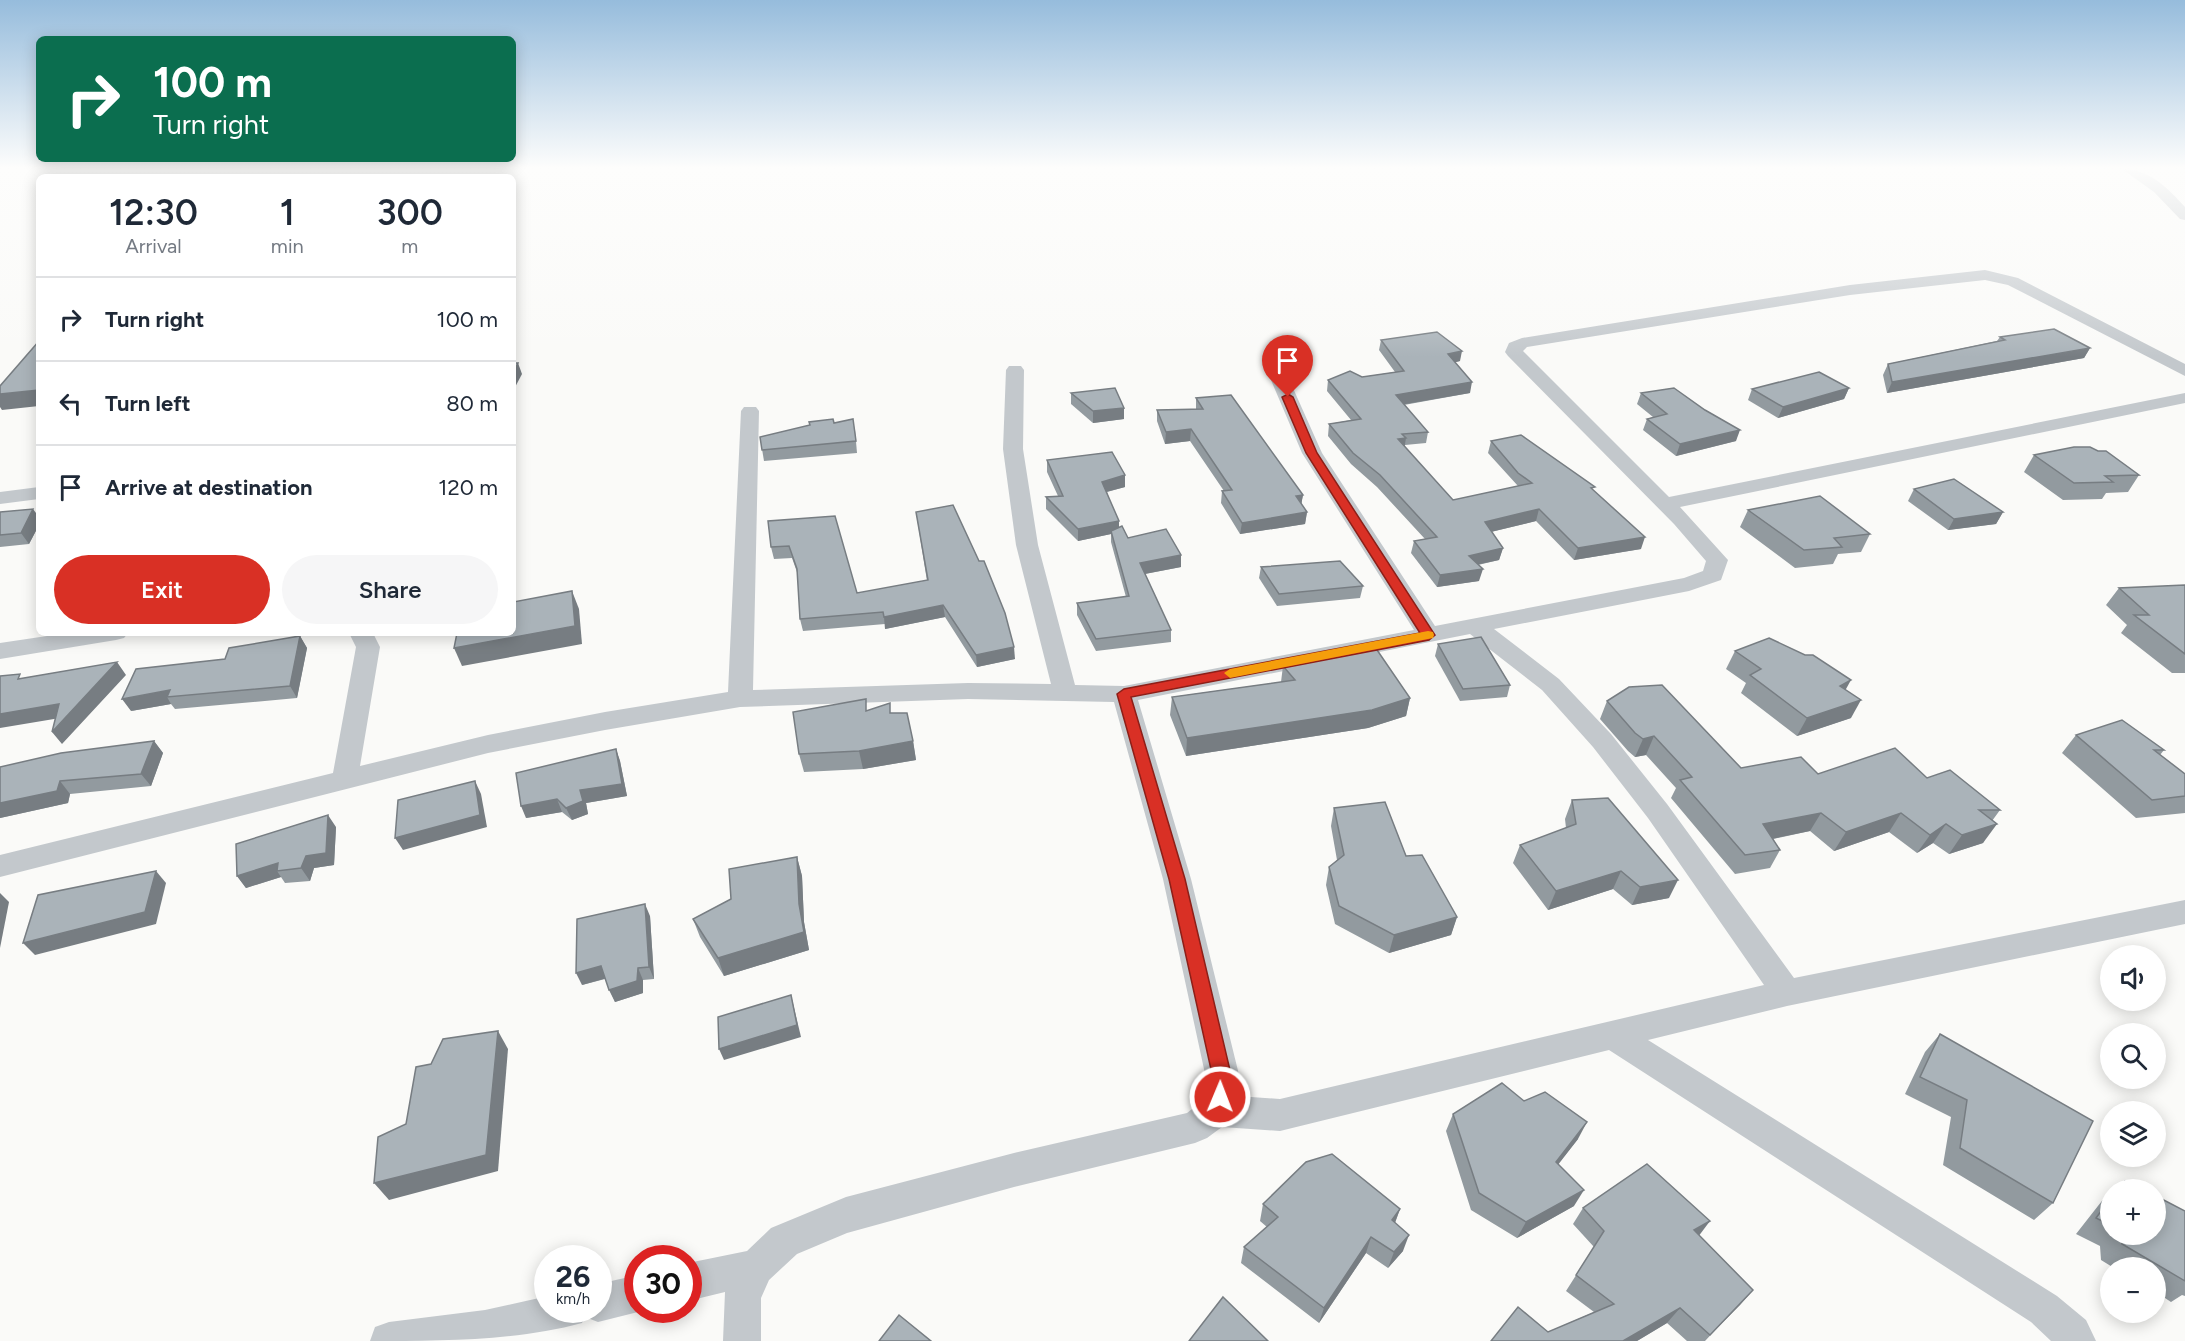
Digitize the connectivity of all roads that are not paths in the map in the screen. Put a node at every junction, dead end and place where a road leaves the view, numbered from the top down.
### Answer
1 (1271, 359) dead end
2 (1016, 369) dead end
3 (2185, 371) edge
4 (2185, 398) edge
5 (750, 411) dead end
6 (36, 493) edge
7 (0, 498) edge
8 (1664, 504) junction
9 (1474, 626) junction
10 (1429, 635) junction
11 (97, 636) edge
12 (362, 636) edge
13 (0, 651) edge
14 (1065, 693) junction
15 (1124, 694) junction
16 (740, 699) junction
17 (345, 780) junction
18 (0, 866) edge
19 (2185, 912) edge
20 (1787, 993) junction
21 (1612, 1035) junction
22 (1216, 1111) junction
23 (756, 1267) junction
24 (702, 1279) edge
25 (534, 1318) edge
26 (389, 1341) edge
27 (742, 1341) edge
28 (2077, 1341) edge

1 - 10 street
2 - 14 street
3 - 8 street
4 - 8 street
5 - 16 street
6 - 7 street
8 - 9 street
9 - 10 street
9 - 20 street
10 - 15 street
11 - 13 street
12 - 17 street
14 - 15 street
14 - 16 street
15 - 22 street
16 - 17 street
17 - 18 street
19 - 20 street
20 - 21 street
21 - 22 street
21 - 28 street
22 - 23 street
23 - 24 street
23 - 27 street
25 - 26 street

